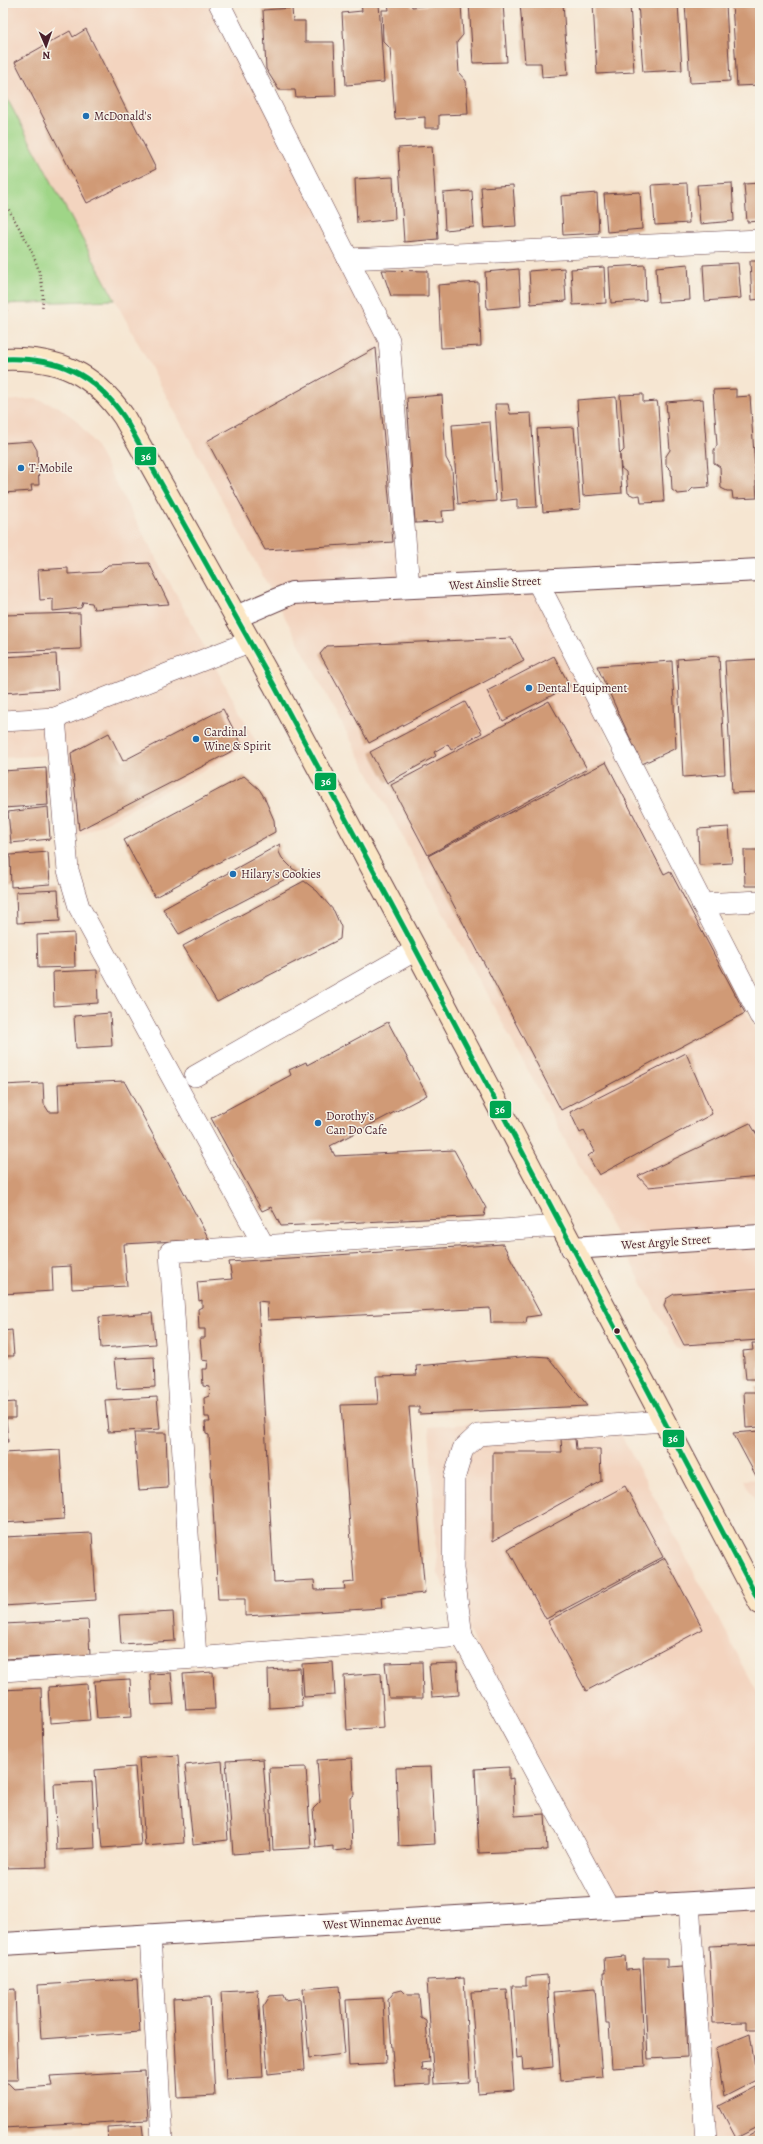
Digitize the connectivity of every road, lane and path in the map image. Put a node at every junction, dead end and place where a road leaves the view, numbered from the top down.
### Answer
1 (219, 3) edge
2 (3, 199) edge
3 (760, 240) edge
4 (348, 259) junction
5 (3, 304) edge
6 (7, 310) dead end
7 (42, 310) dead end
8 (4, 359) edge
9 (760, 570) edge
10 (537, 581) junction
11 (409, 587) junction
12 (236, 618) junction
13 (249, 642) junction
14 (55, 718) junction
15 (3, 721) edge
16 (760, 901) edge
17 (702, 904) junction
18 (416, 950) junction
19 (760, 1016) edge
20 (195, 1076) dead end
21 (560, 1226) junction
22 (760, 1236) edge
23 (264, 1246) junction
24 (572, 1248) junction
25 (664, 1421) junction
26 (760, 1603) edge
27 (462, 1636) junction
28 (196, 1658) junction
29 (3, 1671) edge
30 (760, 1900) edge
31 (689, 1904) junction
32 (609, 1909) junction
33 (150, 1935) junction
34 (3, 1944) edge
35 (162, 2141) edge
36 (706, 2141) edge

1 - 4 lane
2 - 7 path
3 - 4 lane
4 - 11 lane
5 - 6 path
8 - 12 main road
9 - 10 street, West Ainslie Street
10 - 11 street, West Ainslie Street
10 - 17 lane
11 - 12 street, West Ainslie Street
12 - 13 main road
13 - 14 lane
13 - 18 main road
14 - 15 lane
14 - 23 lane
16 - 17 lane
17 - 19 lane
18 - 20 lane
18 - 21 main road
21 - 23 lane
21 - 24 main road
22 - 24 street, West Argyle Street
23 - 28 lane
24 - 25 main road
25 - 26 main road
25 - 27 lane
27 - 28 lane
27 - 32 lane
28 - 29 lane
30 - 31 street, West Winnemac Avenue
31 - 32 street, West Winnemac Avenue
31 - 36 lane
32 - 33 street, West Winnemac Avenue
33 - 34 street, West Winnemac Avenue
33 - 35 lane

